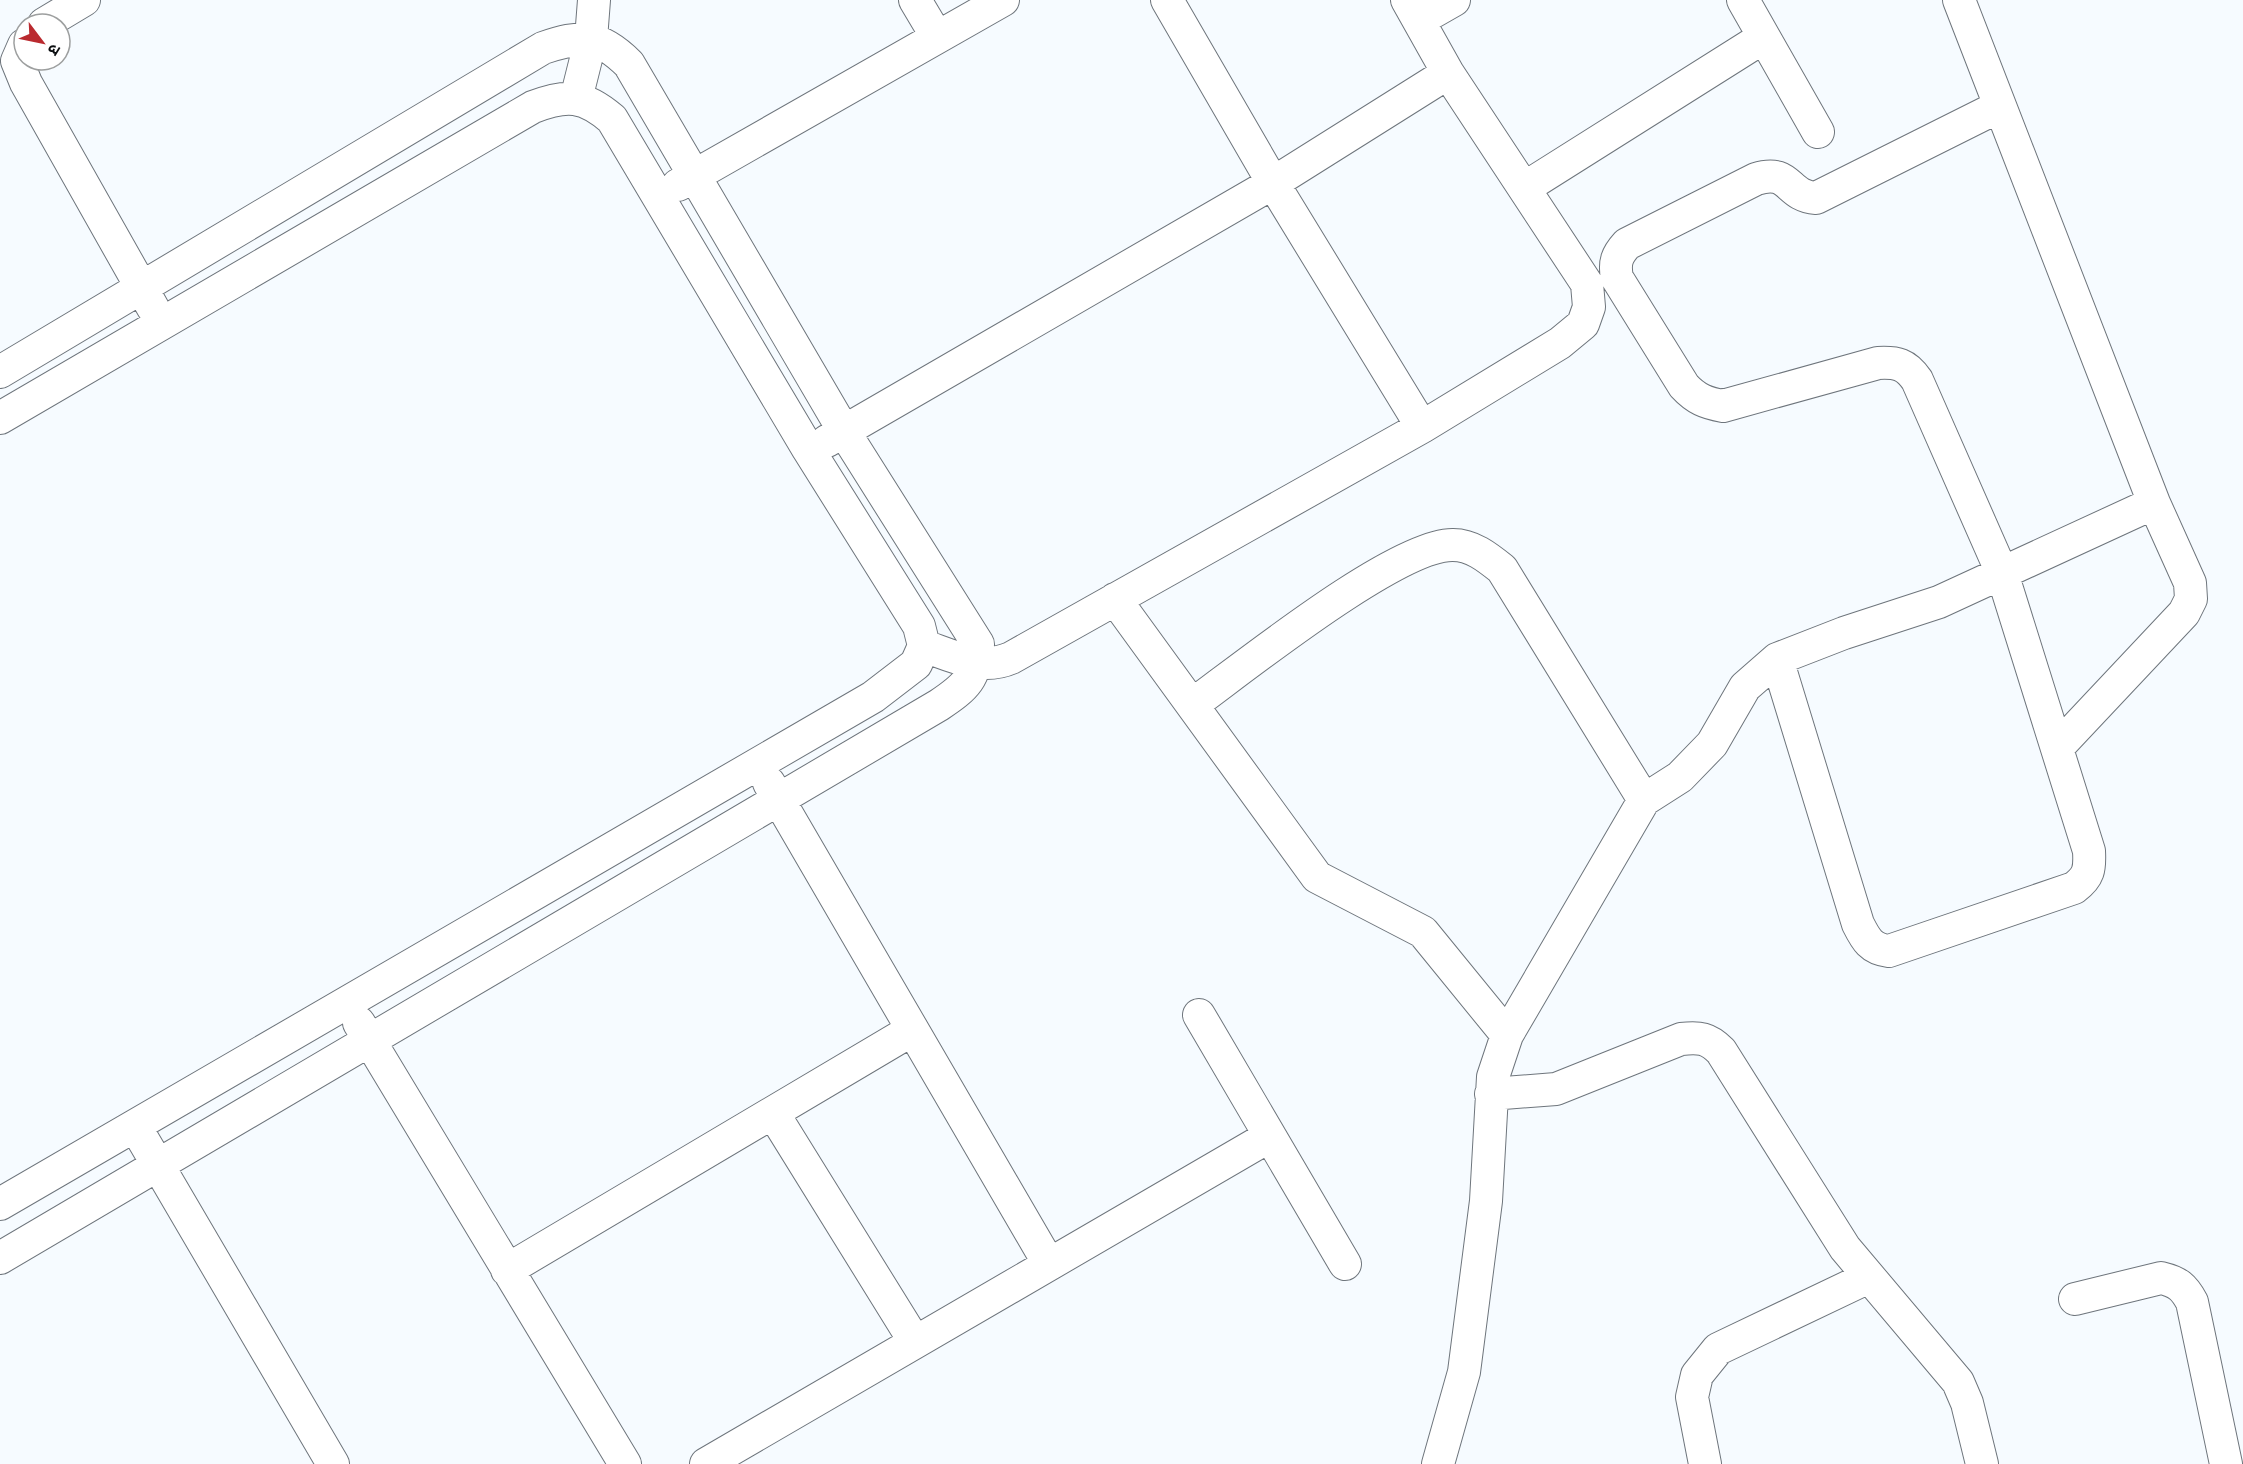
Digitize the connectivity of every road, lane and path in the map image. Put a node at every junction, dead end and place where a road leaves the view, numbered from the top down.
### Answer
1 (84, 0) edge
2 (594, 0) edge
3 (915, 0) edge
4 (1003, 0) edge
5 (1167, 0) edge
6 (1454, 0) edge
7 (1743, 0) edge
8 (1959, 0) edge
9 (1413, 10) edge
10 (64, 12) edge
11 (937, 37) junction
12 (1764, 38) junction
13 (591, 39) junction
14 (22, 72) edge
15 (1448, 74) junction
16 (576, 99) junction
17 (2000, 106) junction
18 (1818, 132) dead end
19 (694, 175) junction
20 (1273, 183) junction
21 (1526, 187) junction
22 (661, 197) junction
23 (140, 290) junction
24 (162, 322) junction
25 (0, 372) edge
26 (0, 418) edge
27 (1422, 428) junction
28 (845, 433) junction
29 (808, 449) junction
30 (2154, 503) junction
31 (2002, 573) junction
32 (1115, 599) junction
33 (924, 646) junction
34 (1777, 659) junction
35 (977, 664) junction
36 (1192, 705) junction
37 (2057, 748) junction
38 (757, 764) junction
39 (778, 800) junction
40 (1644, 800) junction
41 (346, 1002) junction
42 (1199, 1015) dead end
43 (912, 1030) junction
44 (1507, 1035) junction
45 (369, 1041) junction
46 (1491, 1094) junction
47 (773, 1113) junction
48 (135, 1126) junction
49 (1269, 1136) junction
50 (157, 1165) junction
51 (0, 1204) edge
52 (0, 1258) edge
53 (1049, 1264) junction
54 (1345, 1264) dead end
55 (507, 1270) junction
56 (1869, 1277) junction
57 (2075, 1299) dead end
58 (915, 1342) junction
59 (333, 1464) edge
60 (625, 1464) edge
61 (706, 1464) edge
62 (1438, 1464) edge
63 (1705, 1464) edge
64 (1982, 1464) edge
65 (2226, 1464) edge

1 - 10 street
2 - 13 street
3 - 11 street
4 - 11 street
5 - 20 street
6 - 9 street
7 - 12 street
8 - 17 street
9 - 15 street
11 - 19 street
12 - 18 street
12 - 21 street
13 - 16 street
13 - 19 street
13 - 23 street
14 - 23 street
15 - 20 street
15 - 21 street
16 - 22 street
16 - 24 street
17 - 30 street
17 - 31 street
19 - 22 street
19 - 28 street
20 - 27 street
20 - 28 street
21 - 27 street
22 - 29 street
23 - 24 street
23 - 25 street
24 - 26 street
27 - 32 street
28 - 29 street
28 - 35 street
29 - 33 street
30 - 31 street
30 - 37 street
31 - 34 street
31 - 37 street
32 - 35 street
32 - 36 street
33 - 35 street
33 - 38 street
34 - 37 street
34 - 40 street
35 - 39 street
36 - 40 street
36 - 44 street
38 - 39 street
38 - 41 street
39 - 43 street
39 - 45 street
40 - 44 street
41 - 45 street
41 - 48 street
42 - 49 street
43 - 47 street
43 - 53 street
44 - 46 street
45 - 50 street
45 - 55 street
46 - 56 street
46 - 62 street
47 - 55 street
47 - 58 street
48 - 50 street
48 - 51 street
49 - 53 street
49 - 54 street
50 - 52 street
50 - 59 street
53 - 58 street
55 - 60 street
56 - 63 street
56 - 64 street
57 - 65 street
58 - 61 street

